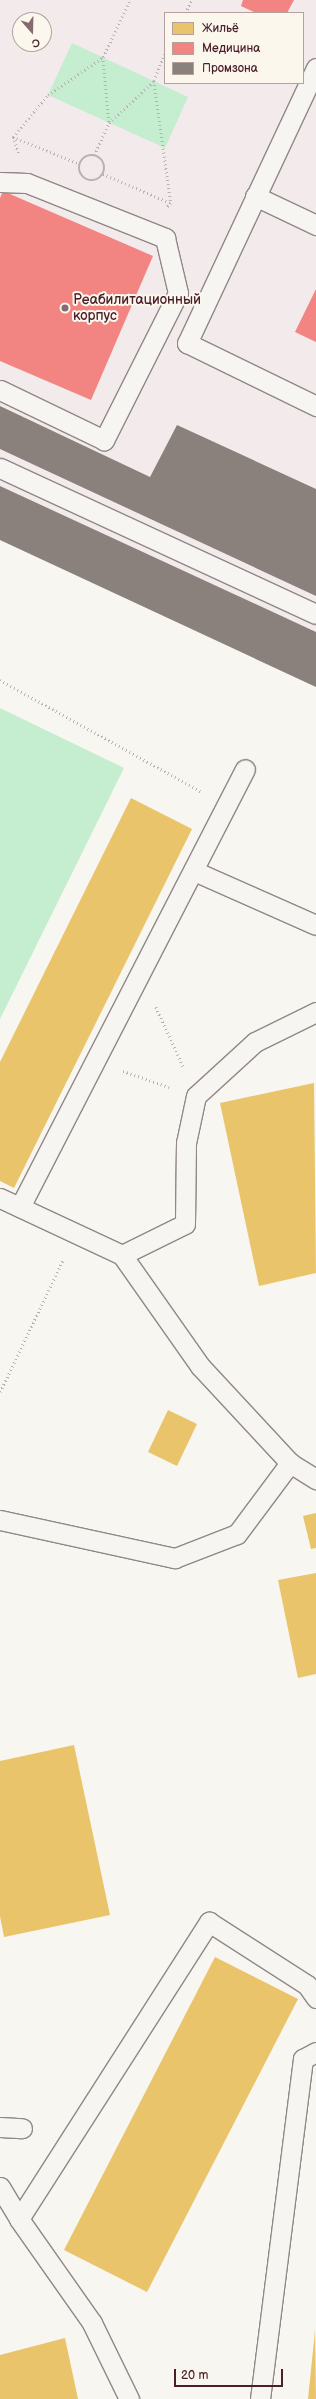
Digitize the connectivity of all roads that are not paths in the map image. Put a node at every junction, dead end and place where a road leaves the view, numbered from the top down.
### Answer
1 (316, 68) edge
2 (0, 182) edge
3 (255, 196) junction
4 (316, 224) edge
5 (0, 390) edge
6 (316, 406) edge
7 (0, 468) edge
8 (316, 614) edge
9 (245, 770) dead end
10 (194, 871) junction
11 (316, 925) edge
12 (316, 1012) edge
13 (0, 1198) edge
14 (20, 1207) junction
15 (122, 1255) junction
16 (290, 1463) junction
17 (316, 1479) edge
18 (0, 1520) edge
19 (316, 1998) edge
20 (316, 2052) edge
21 (0, 2127) edge
22 (22, 2128) dead end
23 (0, 2187) edge
24 (19, 2219) junction
25 (129, 2399) edge
26 (260, 2399) edge

1 - 3 lane
2 - 5 lane
3 - 4 lane
3 - 6 lane
7 - 8 lane
9 - 10 lane
10 - 11 lane
10 - 14 lane
12 - 15 lane
13 - 14 lane
14 - 15 lane
15 - 16 lane
16 - 17 lane
16 - 18 lane
19 - 24 lane
20 - 26 lane
21 - 22 lane
23 - 24 lane
24 - 25 lane

